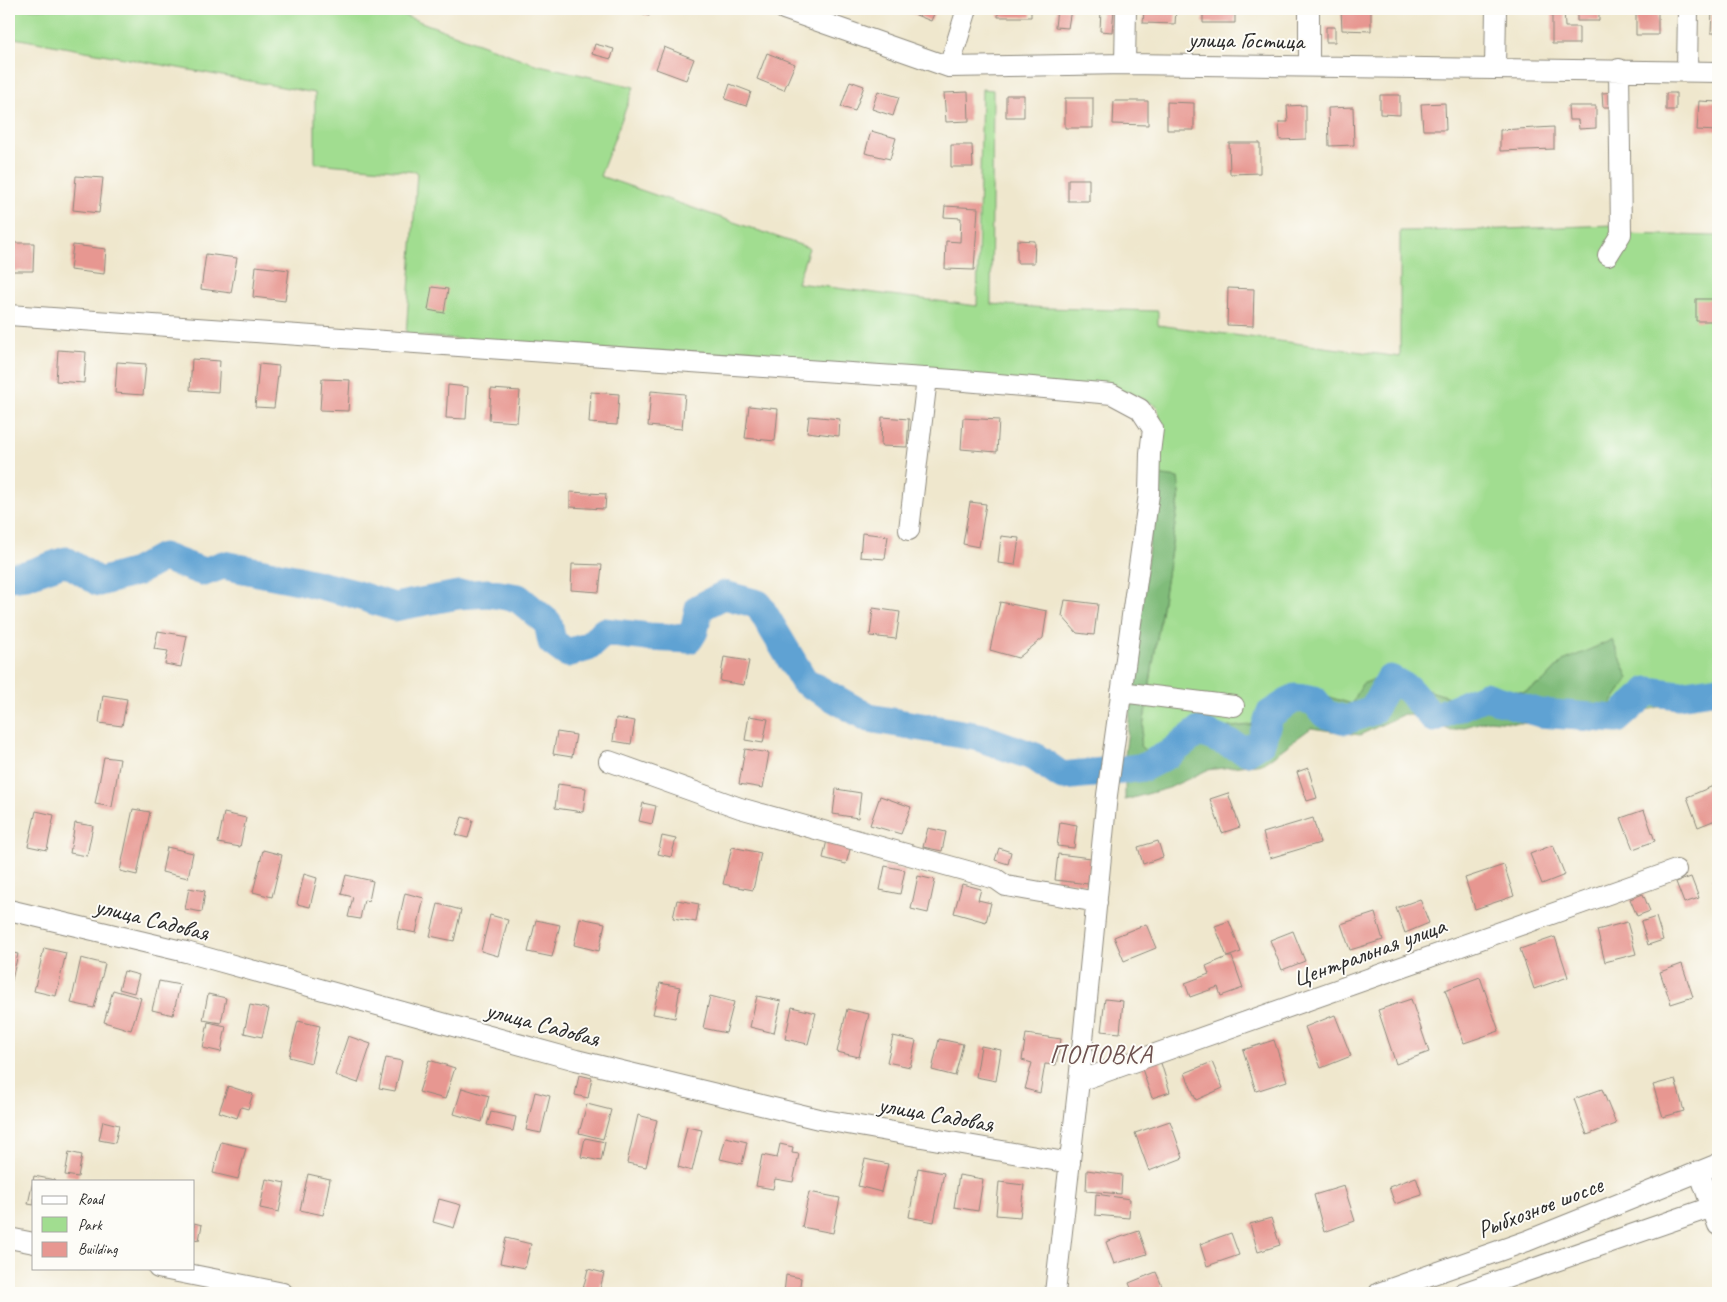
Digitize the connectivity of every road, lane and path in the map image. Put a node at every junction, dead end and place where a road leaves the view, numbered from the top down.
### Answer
1 (784, 9) edge
2 (967, 9) edge
3 (1126, 9) edge
4 (1309, 9) edge
5 (1496, 9) edge
6 (1688, 9) edge
7 (1125, 64) junction
8 (1309, 66) junction
9 (950, 67) junction
10 (1495, 68) junction
11 (1619, 69) junction
12 (1687, 71) junction
13 (1718, 72) edge
14 (1608, 255) dead end
15 (9, 315) edge
16 (927, 378) junction
17 (909, 530) dead end
18 (1121, 692) junction
19 (1234, 706) dead end
20 (609, 761) dead end
21 (1676, 870) dead end
22 (1097, 902) junction
23 (9, 910) edge
24 (1079, 1081) junction
25 (1070, 1163) junction
26 (1718, 1164) edge
27 (1699, 1170) junction
28 (1715, 1216) edge
29 (9, 1238) edge
30 (32, 1243) edge
31 (168, 1270) edge
32 (282, 1293) edge
33 (1055, 1293) edge
34 (1379, 1293) edge
35 (1463, 1293) edge

1 - 9 street, улица Гостица
2 - 9 street
3 - 7 street
4 - 8 street
5 - 10 street
6 - 12 street
7 - 8 street, улица Гостица
7 - 9 street, улица Гостица
8 - 10 street, улица Гостица
10 - 11 street, улица Гостица
11 - 12 street, улица Гостица
11 - 14 street
12 - 13 street, улица Гостица
15 - 16 street
16 - 17 street
16 - 18 street
18 - 19 street
18 - 22 street
20 - 22 street
21 - 24 street, Центральная улица
22 - 24 street
23 - 25 street, улица Садовая
24 - 25 street
25 - 33 street
26 - 27 street, Рыбхозное шоссе
27 - 28 street
27 - 34 street, Рыбхозное шоссе
28 - 35 street
29 - 30 street
31 - 32 street

